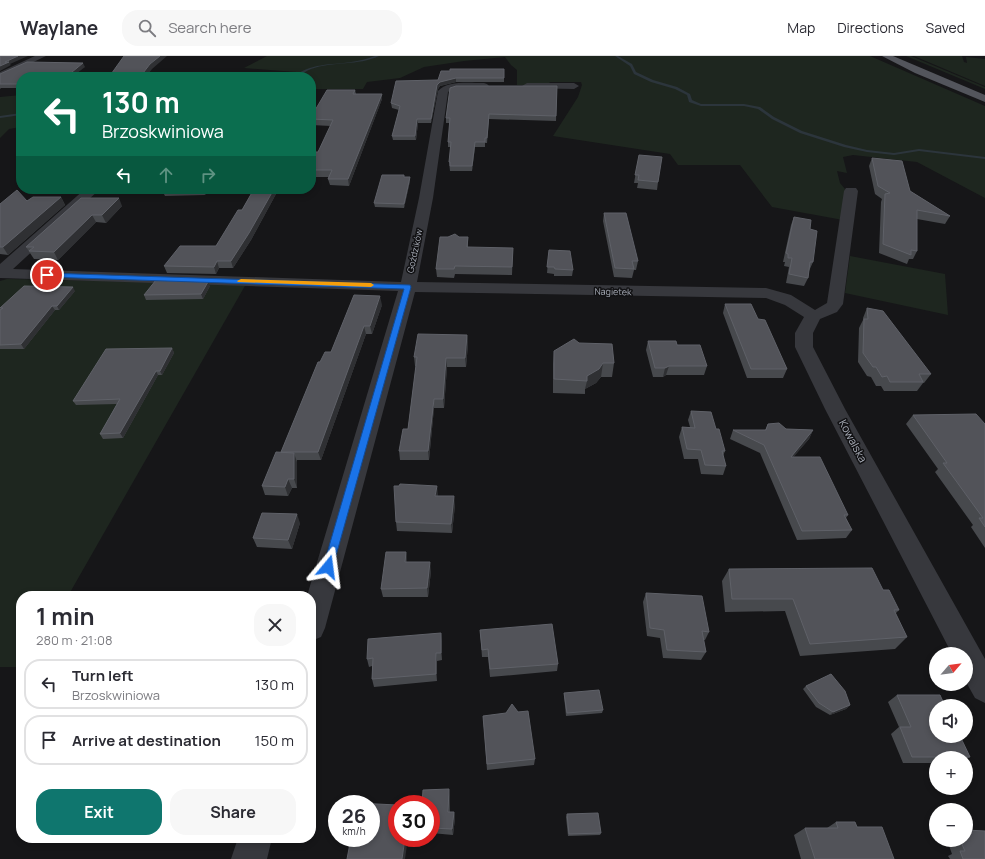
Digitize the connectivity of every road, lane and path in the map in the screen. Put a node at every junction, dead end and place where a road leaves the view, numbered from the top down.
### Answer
1 (42, 56) edge
2 (886, 56) edge
3 (900, 56) edge
4 (0, 75) edge
5 (574, 86) dead end
6 (985, 92) edge
7 (985, 99) edge
8 (851, 191) dead end
9 (87, 194) edge
10 (0, 273) edge
11 (408, 287) junction
12 (813, 316) junction
13 (316, 610) edge
14 (985, 688) edge
15 (254, 843) edge
16 (249, 859) edge

1 - 4 street
2 - 7 main road
3 - 6 main road
5 - 11 street, Goździków
8 - 12 street
9 - 10 street
10 - 11 street, Nagietek
11 - 12 street, Nagietek
11 - 13 street, Goździków
12 - 14 street, Kowalska
15 - 16 street

